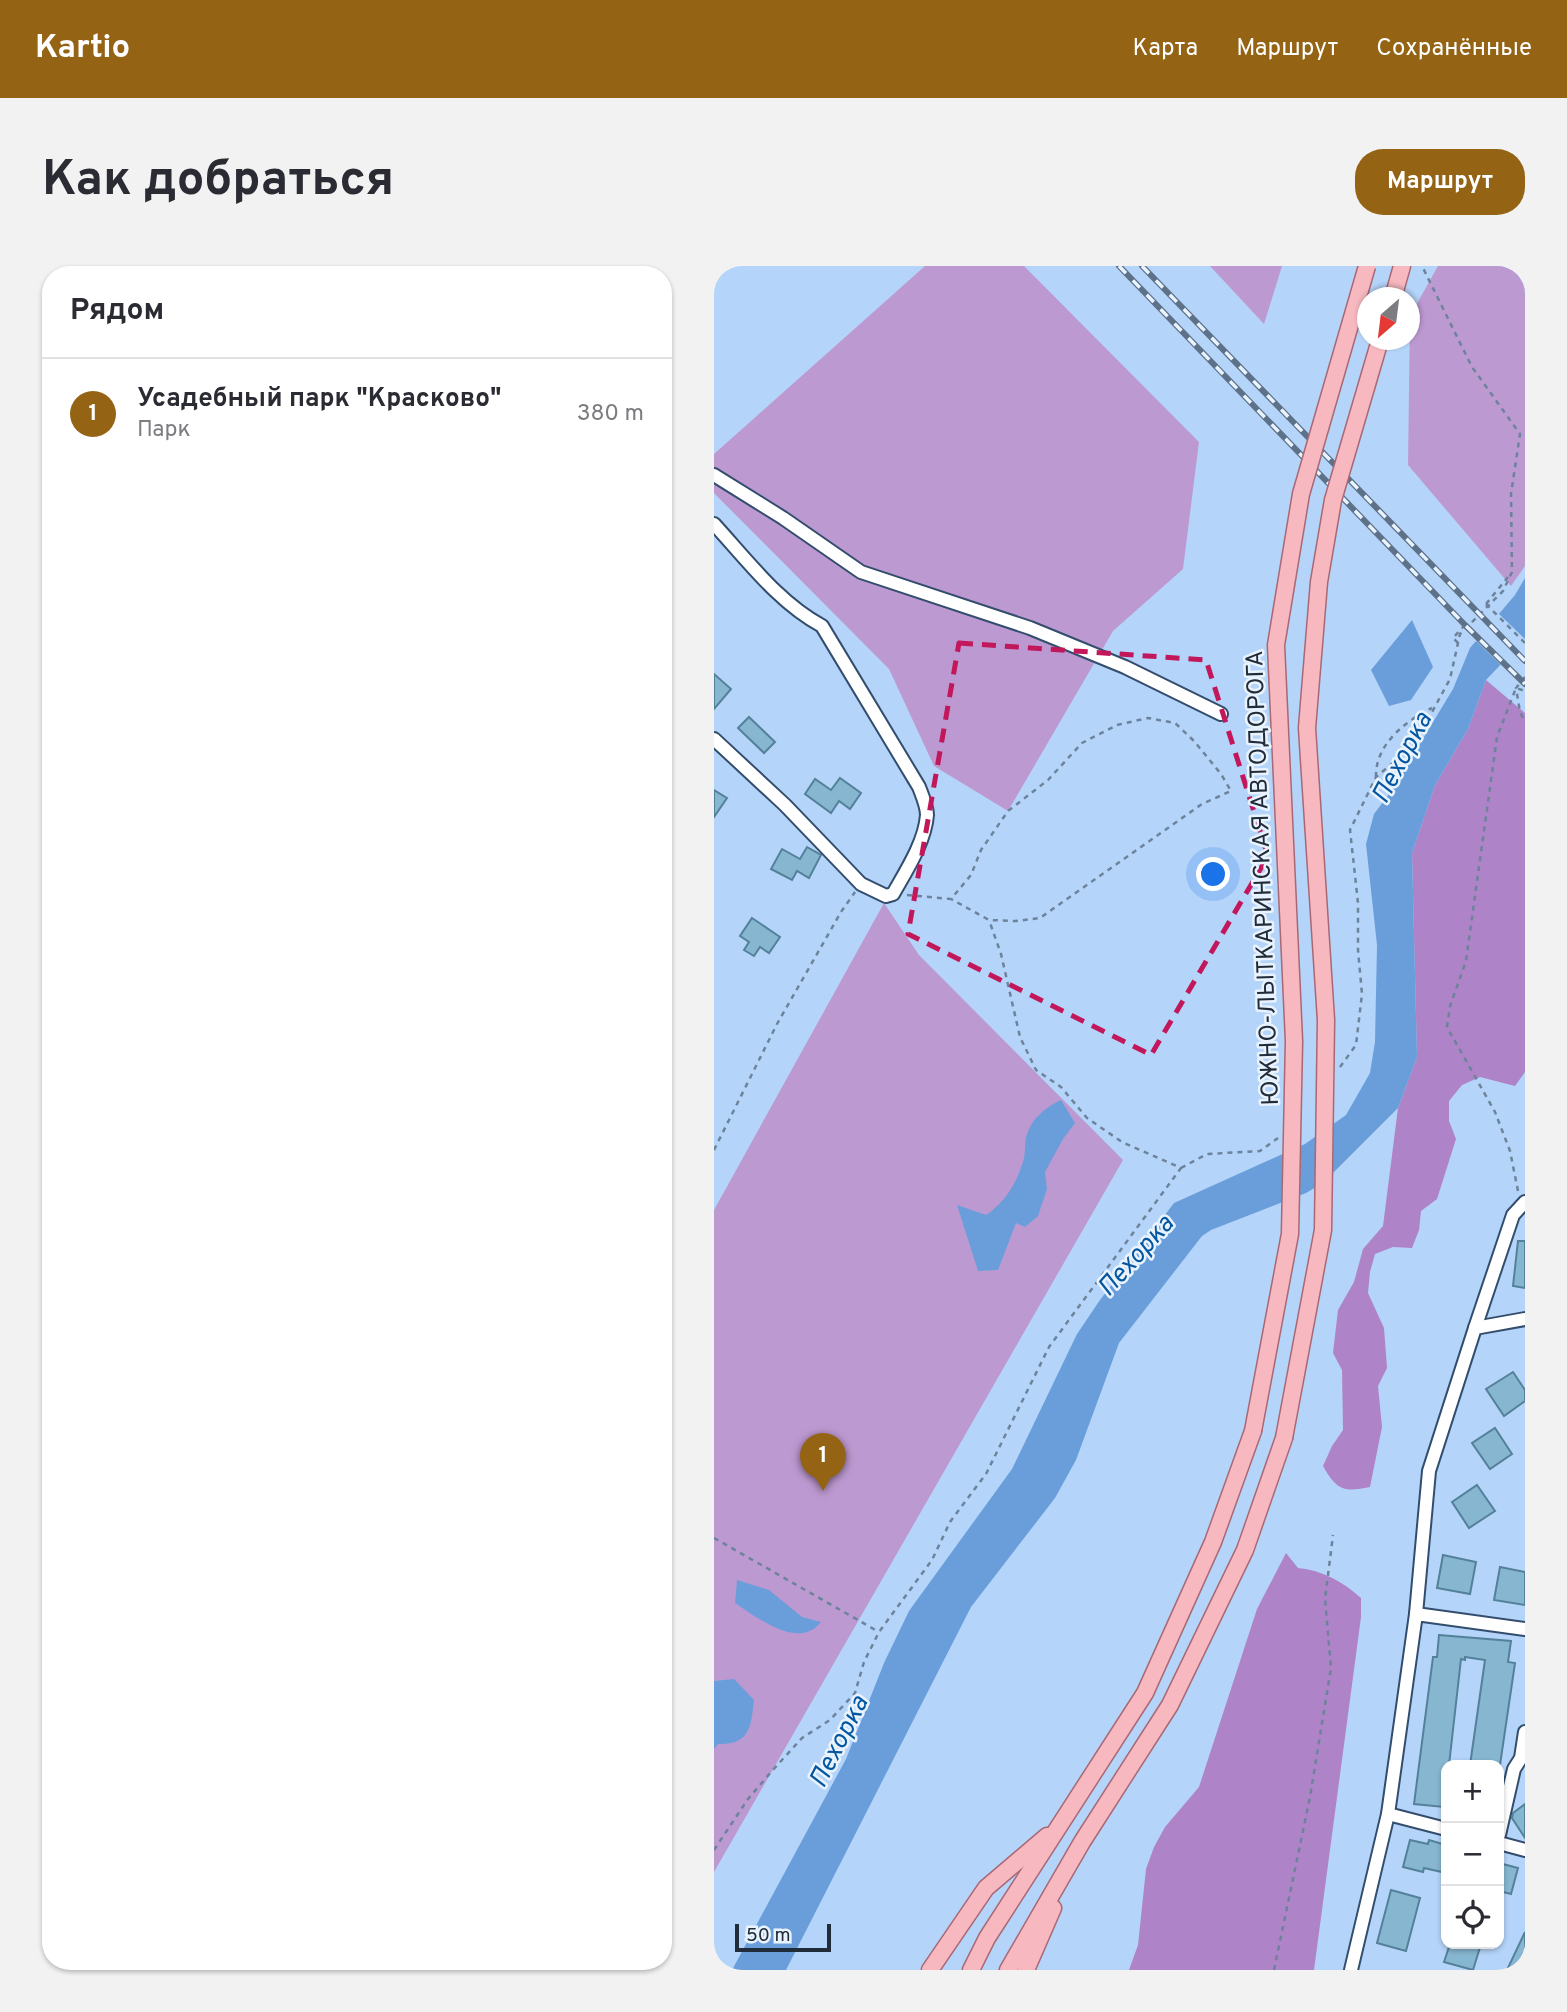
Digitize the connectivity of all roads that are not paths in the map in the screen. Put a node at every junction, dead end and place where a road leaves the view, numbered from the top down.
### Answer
1 (1367, 266) edge
2 (1402, 266) edge
3 (1396, 287) edge
4 (1377, 350) edge
5 (714, 475) edge
6 (714, 524) edge
7 (1221, 714) dead end
8 (714, 738) edge
9 (1525, 1202) edge
10 (1525, 1319) edge
11 (1475, 1328) junction
12 (1416, 1614) junction
13 (1525, 1629) edge
14 (1525, 1732) edge
15 (1388, 1814) junction
16 (1502, 1823) edge
17 (1059, 1825) junction
18 (1441, 1828) edge
19 (1082, 1842) junction
20 (1504, 1844) edge
21 (1525, 1850) edge
22 (930, 1970) edge
23 (971, 1970) edge
24 (1008, 1970) edge
25 (1026, 1970) edge
26 (1351, 1970) edge

1 - 17 main road, ЮЖНО-ЛЫТКАРИНСКАЯ АВТОДОРОГА, bridge
2 - 3 main road
4 - 19 main road, ЮЖНО-ЛЫТКАРИНСКАЯ АВТОДОРОГА, bridge
5 - 7 street
6 - 8 street
9 - 11 street
10 - 11 street
11 - 12 street
12 - 13 street
12 - 15 street
14 - 16 street
15 - 18 street
15 - 26 street
17 - 22 main road
17 - 23 main road, ЮЖНО-ЛЫТКАРИНСКАЯ АВТОДОРОГА
19 - 24 main road, ЮЖНО-ЛЫТКАРИНСКАЯ АВТОДОРОГА
19 - 25 main road
20 - 21 street

